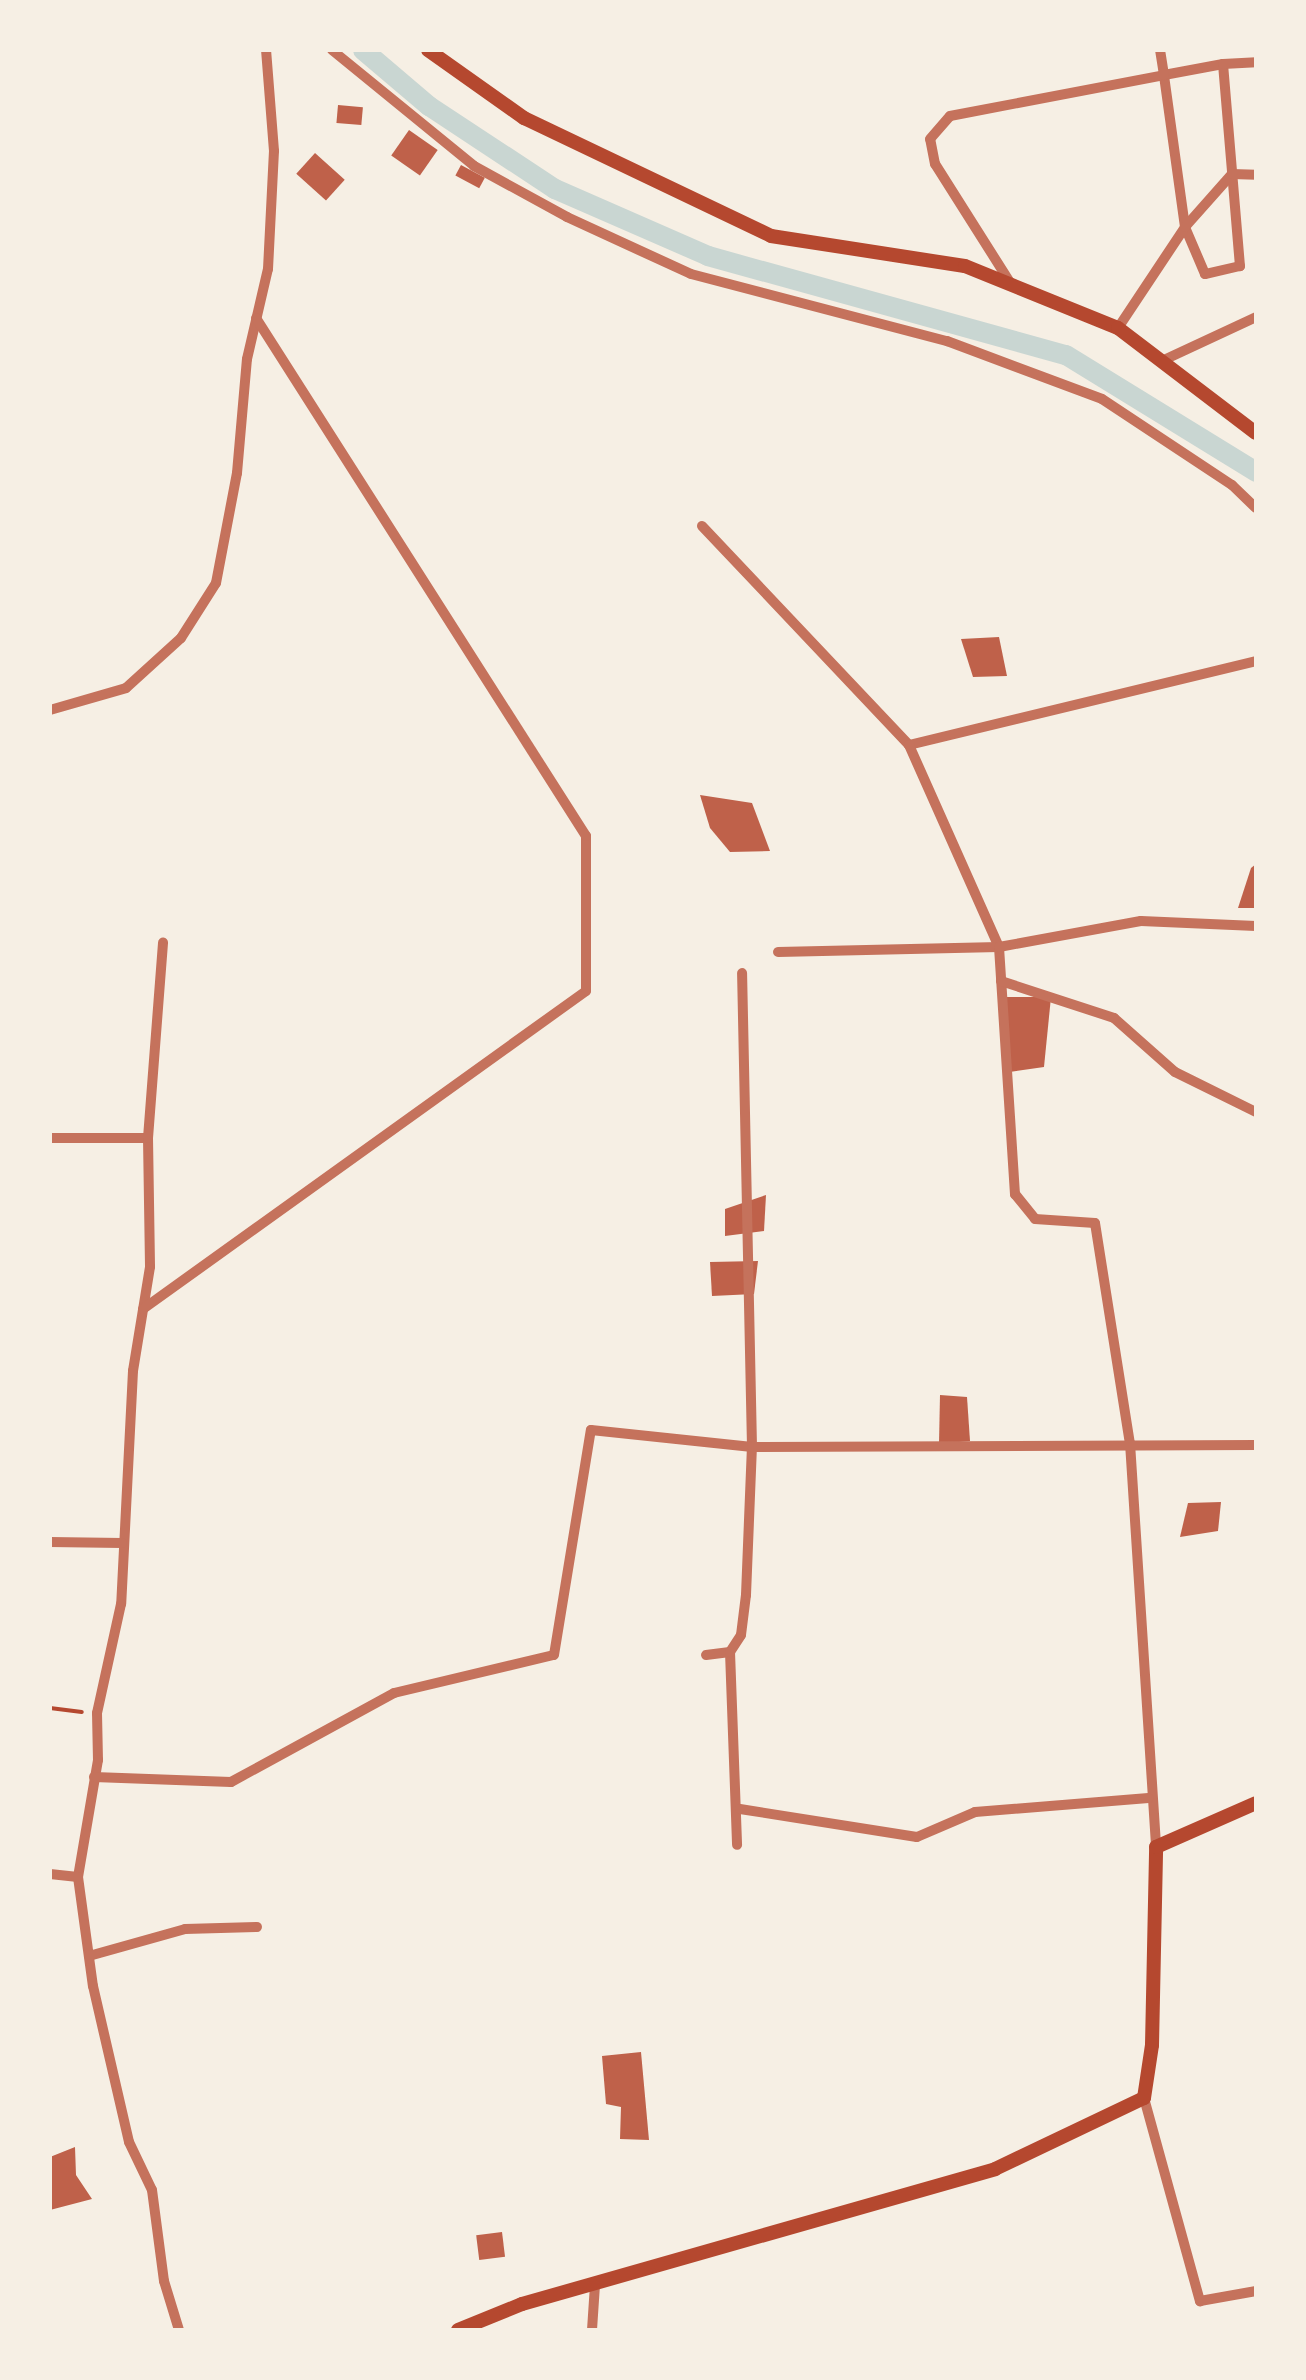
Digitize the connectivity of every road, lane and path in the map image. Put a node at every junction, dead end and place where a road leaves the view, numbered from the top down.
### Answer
1 (266, 50) edge
2 (332, 50) edge
3 (428, 50) edge
4 (1160, 50) edge
5 (1256, 62) edge
6 (1223, 64) junction
7 (1164, 75) junction
8 (1232, 174) junction
9 (1256, 175) edge
10 (1185, 227) junction
11 (1012, 285) junction
12 (1256, 317) edge
13 (256, 318) junction
14 (1118, 328) junction
15 (1166, 359) junction
16 (1256, 433) edge
17 (1256, 508) edge
18 (702, 526) dead end
19 (1256, 661) edge
20 (50, 710) edge
21 (909, 745) junction
22 (1256, 926) edge
23 (163, 942) dead end
24 (999, 948) junction
25 (778, 952) dead end
26 (742, 973) dead end
27 (1001, 981) junction
28 (1256, 1112) edge
29 (50, 1138) edge
30 (148, 1138) junction
31 (144, 1309) junction
32 (1130, 1443) junction
33 (1256, 1446) edge
34 (752, 1447) junction
35 (50, 1542) edge
36 (122, 1543) junction
37 (730, 1652) junction
38 (706, 1656) dead end
39 (50, 1708) edge
40 (97, 1714) junction
41 (94, 1777) junction
42 (1148, 1798) junction
43 (1256, 1804) edge
44 (740, 1809) junction
45 (738, 1845) dead end
46 (1156, 1848) junction
47 (50, 1874) edge
48 (78, 1877) junction
49 (257, 1928) dead end
50 (89, 1956) junction
51 (1144, 2098) junction
52 (595, 2284) junction
53 (1256, 2291) edge
54 (180, 2330) edge
55 (458, 2330) edge
56 (592, 2330) edge

1 - 13 street
2 - 17 street
3 - 11 main road
4 - 7 street
5 - 6 street
6 - 7 street
6 - 8 street
7 - 10 street
7 - 11 street
8 - 9 street
8 - 10 street
8 - 10 street
10 - 14 street
11 - 14 main road
12 - 15 street
13 - 20 street
13 - 31 street
14 - 15 main road
15 - 16 main road
18 - 21 street
19 - 21 street
21 - 24 street
22 - 24 street
23 - 30 street
24 - 25 street
24 - 27 street
26 - 34 street
27 - 28 street
27 - 32 street
29 - 30 street
30 - 31 street
31 - 36 street
32 - 33 street
32 - 34 street
32 - 42 street
34 - 37 street
34 - 41 street
35 - 36 street
36 - 40 street
37 - 38 street
37 - 44 street
39 - 40 path
40 - 41 street
41 - 48 street
42 - 44 street
42 - 46 street
43 - 46 main road
44 - 45 street
46 - 51 main road
47 - 48 street
48 - 50 street
49 - 50 street
50 - 54 street
51 - 52 main road
51 - 53 street
52 - 55 main road
52 - 56 street

